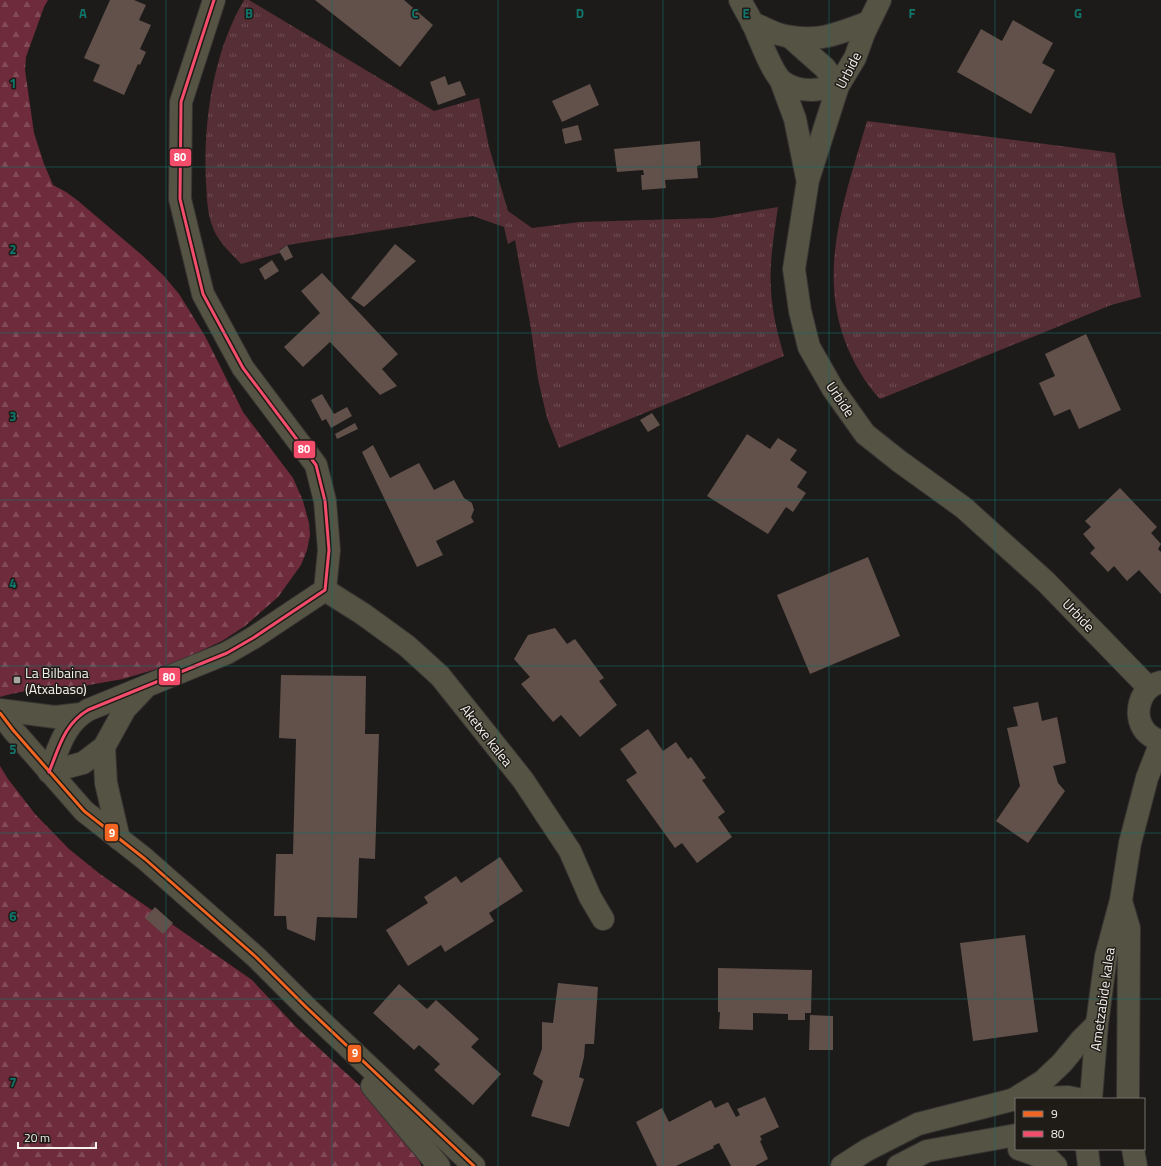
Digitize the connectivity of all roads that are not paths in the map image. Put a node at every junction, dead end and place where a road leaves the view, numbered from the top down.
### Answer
1 (214, 0) edge
2 (740, 0) edge
3 (880, 0) edge
4 (869, 22) junction
5 (752, 23) junction
6 (790, 37) junction
7 (781, 81) junction
8 (838, 86) junction
9 (808, 180) junction
10 (325, 590) junction
11 (1155, 685) edge
12 (147, 686) junction
13 (0, 712) edge
14 (80, 714) junction
15 (1161, 742) edge
16 (104, 747) junction
17 (49, 772) junction
18 (119, 839) junction
19 (1121, 900) junction
20 (603, 919) dead end
21 (306, 1007) junction
22 (1097, 1024) junction
23 (1018, 1098) edge
24 (1042, 1098) edge
25 (1073, 1098) edge
26 (1091, 1098) edge
27 (1128, 1098) edge
28 (1015, 1100) edge
29 (1015, 1135) edge
30 (983, 1142) junction
31 (1015, 1148) edge
32 (1022, 1150) edge
33 (1087, 1150) edge
34 (1133, 1150) edge
35 (439, 1166) edge
36 (474, 1166) edge
37 (842, 1166) edge
38 (898, 1166) edge
39 (1056, 1166) edge
40 (1089, 1166) edge
41 (1136, 1166) edge

1 - 10 street
2 - 5 street
3 - 4 street, Urbide
4 - 6 street
4 - 8 street, Urbide
5 - 6 street
5 - 7 street
6 - 8 street
7 - 8 street
7 - 9 street
8 - 9 street, Urbide
9 - 11 street, Urbide
10 - 12 street
10 - 20 street, Aketxe kalea
11 - 15 street
12 - 14 street
12 - 16 street
13 - 14 street
13 - 17 street
14 - 17 street
15 - 19 street, Ametzabide kalea
16 - 17 street
16 - 18 street
17 - 18 street
18 - 21 street
19 - 22 street, Ametzabide kalea
19 - 27 street, Ametzabide kalea
21 - 35 street
21 - 36 street
22 - 23 street
22 - 26 street, Ametzabide kalea
24 - 25 street
28 - 37 street
29 - 30 street
30 - 31 street
30 - 38 street
32 - 39 street
33 - 40 street
34 - 41 street

